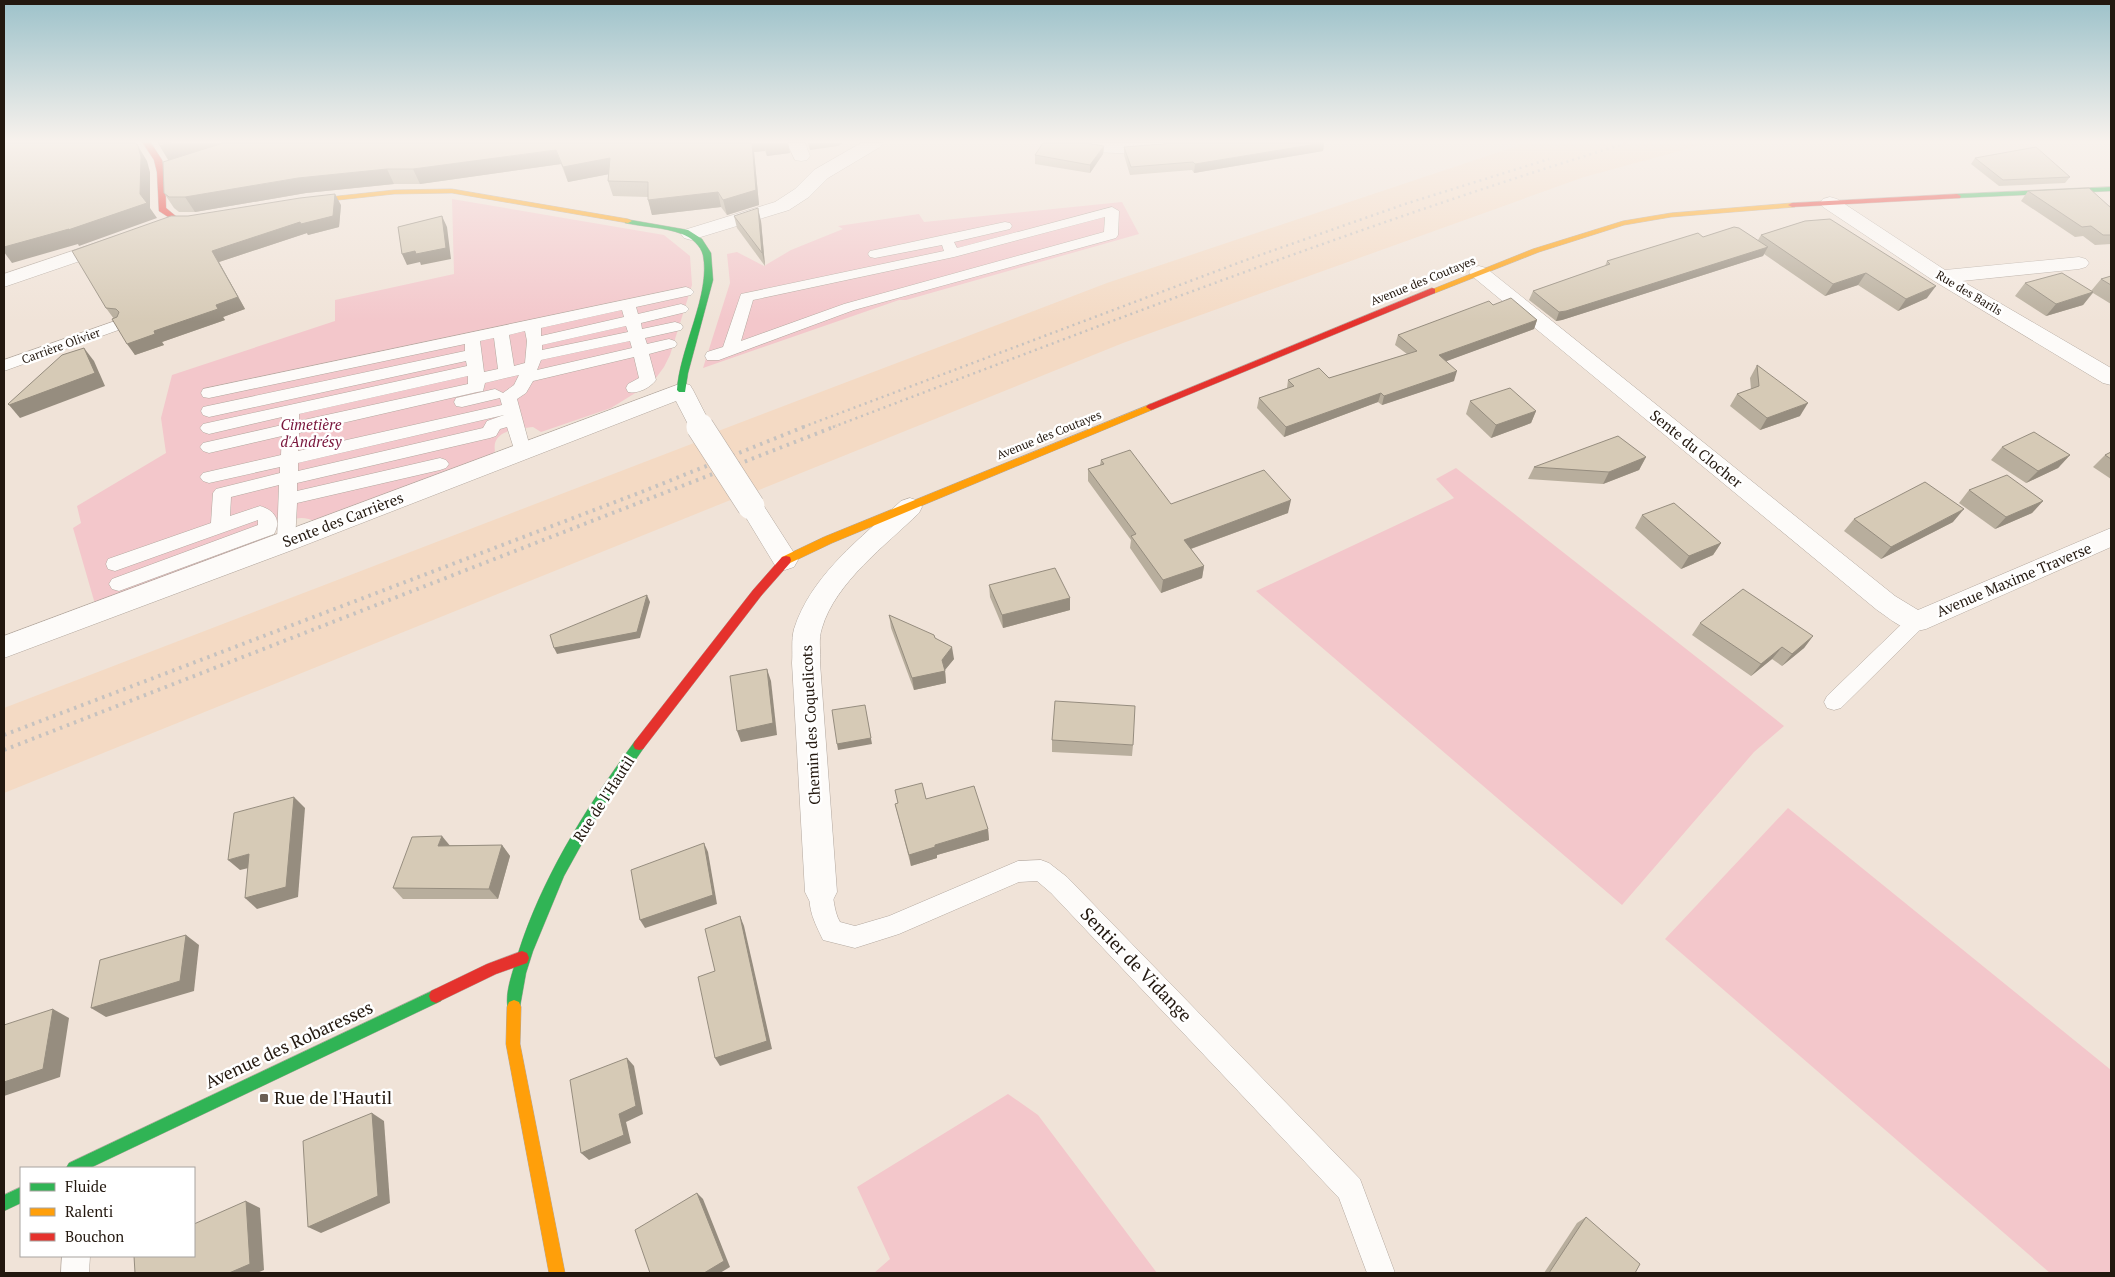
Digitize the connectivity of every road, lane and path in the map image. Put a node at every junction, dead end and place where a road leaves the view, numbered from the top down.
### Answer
1 (162, 203) edge
2 (300, 203) edge
3 (522, 203) edge
4 (787, 203) edge
5 (1823, 203) edge
6 (1831, 203) edge
7 (287, 204) edge
8 (1052, 213) dead end
9 (213, 217) edge
10 (175, 220) junction
11 (155, 229) edge
12 (691, 234) junction
13 (127, 239) edge
14 (946, 240) junction
15 (954, 253) junction
16 (1003, 258) junction
17 (878, 261) junction
18 (2080, 263) dead end
19 (1480, 272) junction
20 (1941, 277) junction
21 (4, 282) edge
22 (686, 292) dead end
23 (896, 293) junction
24 (628, 304) junction
25 (904, 308) dead end
26 (680, 309) dead end
27 (118, 324) edge
28 (533, 326) junction
29 (675, 327) dead end
30 (502, 332) junction
31 (636, 335) junction
32 (670, 344) dead end
33 (730, 350) junction
34 (294, 356) dead end
35 (713, 356) dead end
36 (531, 361) junction
37 (4, 366) edge
38 (475, 366) junction
39 (507, 373) junction
40 (293, 376) junction
41 (370, 376) junction
42 (2111, 378) edge
43 (634, 388) dead end
44 (682, 390) junction
45 (209, 393) dead end
46 (292, 402) junction
47 (507, 405) junction
48 (209, 411) dead end
49 (371, 424) junction
50 (209, 428) dead end
51 (290, 443) junction
52 (522, 451) junction
53 (371, 460) junction
54 (440, 464) dead end
55 (289, 478) junction
56 (372, 480) junction
57 (287, 505) junction
58 (910, 507) junction
59 (268, 518) junction
60 (220, 525) junction
61 (2111, 537) edge
62 (286, 542) junction
63 (785, 560) junction
64 (115, 564) dead end
65 (119, 584) dead end
66 (1916, 622) junction
67 (4, 647) edge
68 (1834, 702) dead end
69 (820, 892) joint
70 (522, 958) junction
71 (78, 1167) edge
72 (20, 1195) edge
73 (4, 1203) edge
74 (76, 1257) edge
75 (76, 1273) edge
76 (557, 1273) edge
77 (1381, 1273) edge

1 - 10 street
2 - 7 street
3 - 12 street
4 - 12 street
5 - 19 street, Avenue des Coutayes
6 - 20 street, Rue des Barils
8 - 14 lane
9 - 10 street
10 - 11 street
12 - 44 street
13 - 21 street
14 - 15 lane
14 - 17 lane
15 - 16 lane
15 - 17 lane
16 - 17 lane
16 - 23 lane
17 - 23 lane
17 - 33 lane
18 - 20 street
19 - 58 street, Avenue des Coutayes
19 - 66 street, Sente du Clocher
20 - 42 street, Rue des Barils
22 - 24 lane
23 - 25 lane
23 - 33 lane
24 - 28 lane
24 - 31 lane
26 - 31 lane
27 - 37 lane, Carrière Olivier
28 - 30 lane
28 - 36 lane
29 - 31 lane
30 - 38 lane
30 - 39 lane
31 - 32 lane
31 - 36 lane
31 - 36 lane
31 - 43 lane
33 - 35 lane
34 - 40 lane
36 - 39 lane
36 - 47 lane
38 - 39 lane
38 - 41 lane
38 - 41 lane
38 - 47 lane
38 - 49 lane
40 - 41 lane
40 - 45 lane
40 - 46 lane
41 - 46 lane
41 - 49 lane
44 - 52 street, Sente des Carrières
44 - 63 street, bridge
46 - 48 lane
46 - 50 lane
46 - 51 lane
47 - 49 lane
47 - 52 lane
47 - 53 lane
49 - 51 lane
49 - 51 lane
49 - 53 lane
51 - 51 lane
51 - 55 lane
52 - 62 street, Sente des Carrières
53 - 55 lane
53 - 56 lane
54 - 56 lane
55 - 57 lane
55 - 60 lane
56 - 57 lane
57 - 59 lane
57 - 62 lane
58 - 63 street, Avenue des Coutayes
58 - 69 street, Chemin des Coquelicots
59 - 60 lane
59 - 65 lane
60 - 64 lane
61 - 66 street, Avenue Maxime Traverse
62 - 67 street, Sente des Carrières
63 - 70 street, Rue de l'Hautil
66 - 68 lane
69 - 77 lane, Sentier de Vidange
70 - 71 street, Avenue des Robaresses
70 - 76 street, Rue de l'Hautil
72 - 73 street
74 - 75 lane

